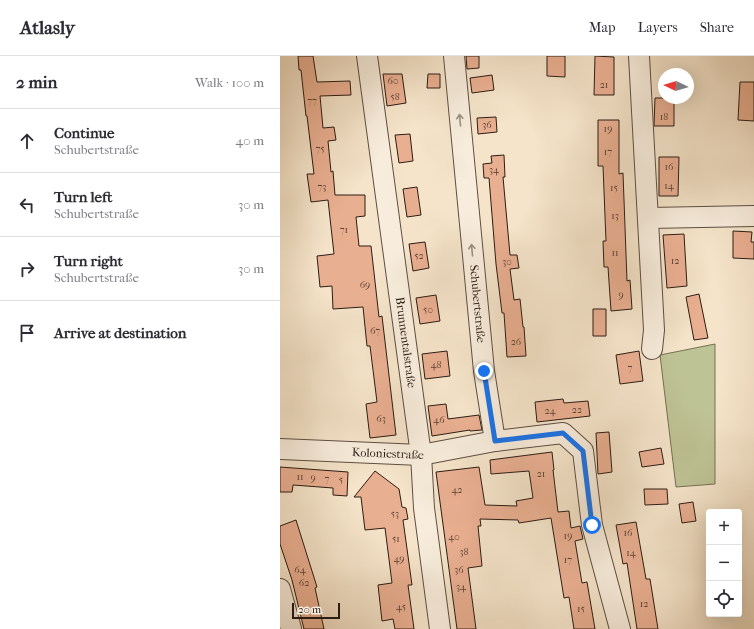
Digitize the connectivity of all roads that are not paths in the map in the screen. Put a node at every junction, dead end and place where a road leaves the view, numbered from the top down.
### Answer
1 (367, 56) edge
2 (454, 56) edge
3 (640, 56) edge
4 (754, 216) edge
5 (649, 218) junction
6 (652, 349) dead end
7 (495, 441) junction
8 (280, 449) edge
9 (422, 455) junction
10 (280, 589) edge
11 (291, 629) edge
12 (440, 629) edge
13 (620, 629) edge

1 - 9 street, Brunnentalstraße
7 -> 2 street, Schubertstraße
3 - 5 street
4 - 5 street
5 - 6 street
7 - 9 street, Koloniestraße
7 - 13 street
8 - 9 street, Koloniestraße
9 - 12 street, Brunnentalstraße
10 - 11 street

